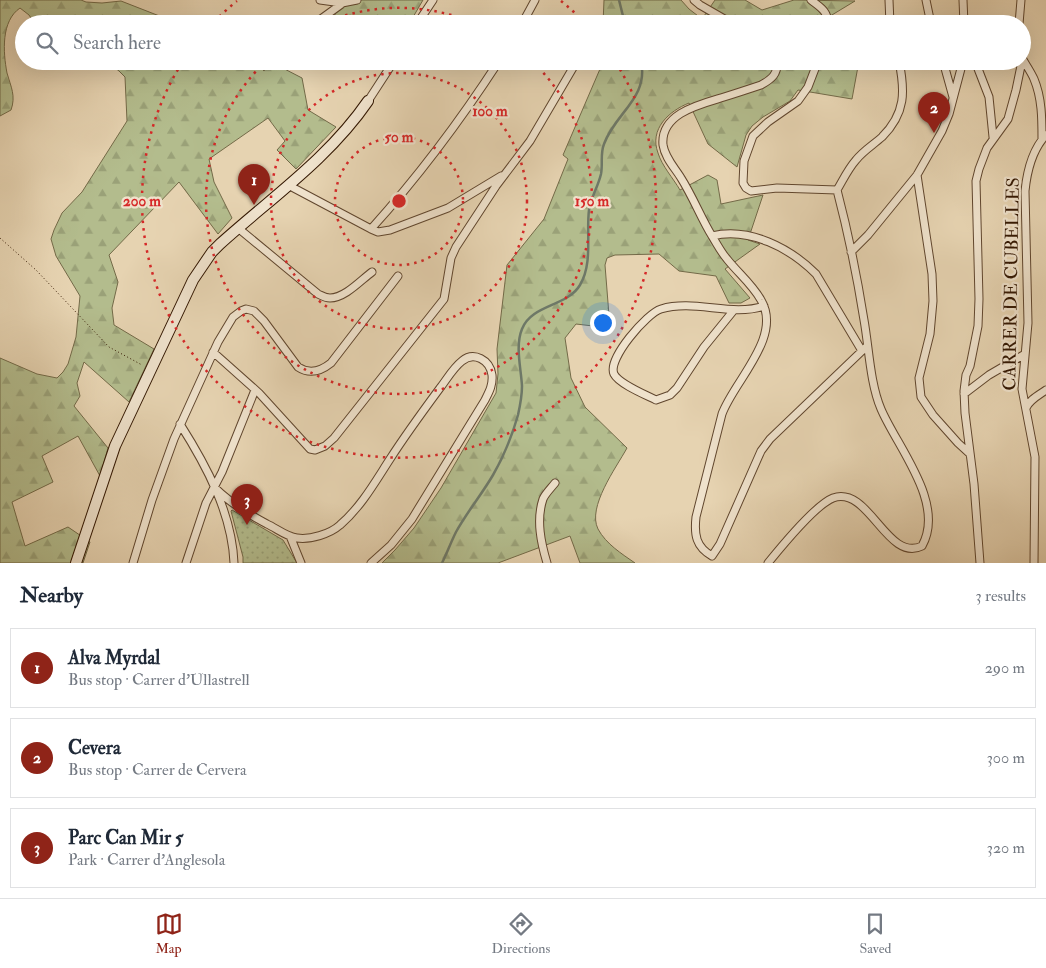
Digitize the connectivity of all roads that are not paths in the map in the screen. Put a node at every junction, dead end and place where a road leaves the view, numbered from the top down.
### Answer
1 (320, 0) edge
2 (356, 0) edge
3 (432, 0) edge
4 (535, 0) edge
5 (694, 0) edge
6 (810, 0) edge
7 (889, 0) edge
8 (926, 0) edge
9 (963, 0) edge
10 (1021, 0) edge
11 (344, 3) junction
12 (327, 15) edge
13 (423, 15) edge
14 (527, 15) edge
15 (717, 15) edge
16 (827, 15) edge
17 (890, 15) edge
18 (929, 15) edge
19 (964, 15) edge
20 (1020, 15) edge
21 (388, 70) edge
22 (493, 70) edge
23 (572, 70) edge
24 (777, 70) edge
25 (815, 70) edge
26 (900, 70) edge
27 (946, 70) edge
28 (961, 70) edge
29 (978, 70) edge
30 (1020, 70) edge
31 (1029, 70) edge
32 (954, 98) junction
33 (368, 101) joint
34 (1044, 137) edge
35 (993, 138) junction
36 (506, 173) junction
37 (917, 175) junction
38 (288, 185) junction
39 (837, 190) junction
40 (238, 228) junction
41 (371, 229) junction
42 (712, 236) junction
43 (851, 252) junction
44 (372, 272) dead end
45 (398, 276) dead end
46 (764, 306) junction
47 (734, 310) junction
48 (865, 348) junction
49 (213, 352) junction
50 (1025, 354) junction
51 (255, 390) junction
52 (1046, 390) edge
53 (964, 394) junction
54 (1026, 409) junction
55 (180, 424) junction
56 (970, 454) junction
57 (555, 483) dead end
58 (214, 487) junction
59 (290, 536) junction
60 (713, 559) edge
61 (76, 563) edge
62 (133, 563) edge
63 (186, 563) edge
64 (234, 563) edge
65 (301, 563) edge
66 (371, 563) edge
67 (547, 563) edge
68 (768, 563) edge
69 (980, 563) edge
70 (1034, 563) edge

1 - 11 street
2 - 11 street
3 - 13 street
4 - 14 street
5 - 15 street
6 - 16 street
7 - 17 street
8 - 18 street
9 - 19 street
10 - 20 street
11 - 12 street
21 - 33 street
22 - 41 street
23 - 36 street
24 - 42 street
25 - 39 street
26 - 39 street
27 - 32 street
28 - 32 street
29 - 35 street
30 - 35 street, CARRER DE CUBELLES
31 - 34 street
32 - 37 street
33 - 38 street
34 - 50 street, CARRER DE CUBELLES
35 - 53 street, CARRER DE CUBELLES
36 - 41 street
36 - 51 street
37 - 43 street
37 - 56 street
38 - 40 street
38 - 41 street
39 - 43 street
40 - 44 street
40 - 61 street
42 - 46 street
42 - 48 street
43 - 48 street
45 - 49 street
46 - 47 street
46 - 60 street
47 - 47 street
48 - 60 street
48 - 68 street
49 - 51 street
49 - 55 street
50 - 53 street
50 - 54 street, CARRER DE CUBELLES
51 - 58 street
52 - 54 street
53 - 56 street, CARRER DE CUBELLES
54 - 70 street, CARRER DE CUBELLES
55 - 58 street
55 - 62 street
56 - 69 street, CARRER DE CUBELLES
57 - 67 street
58 - 59 street
58 - 63 street
58 - 64 street
59 - 65 street
59 - 66 street

